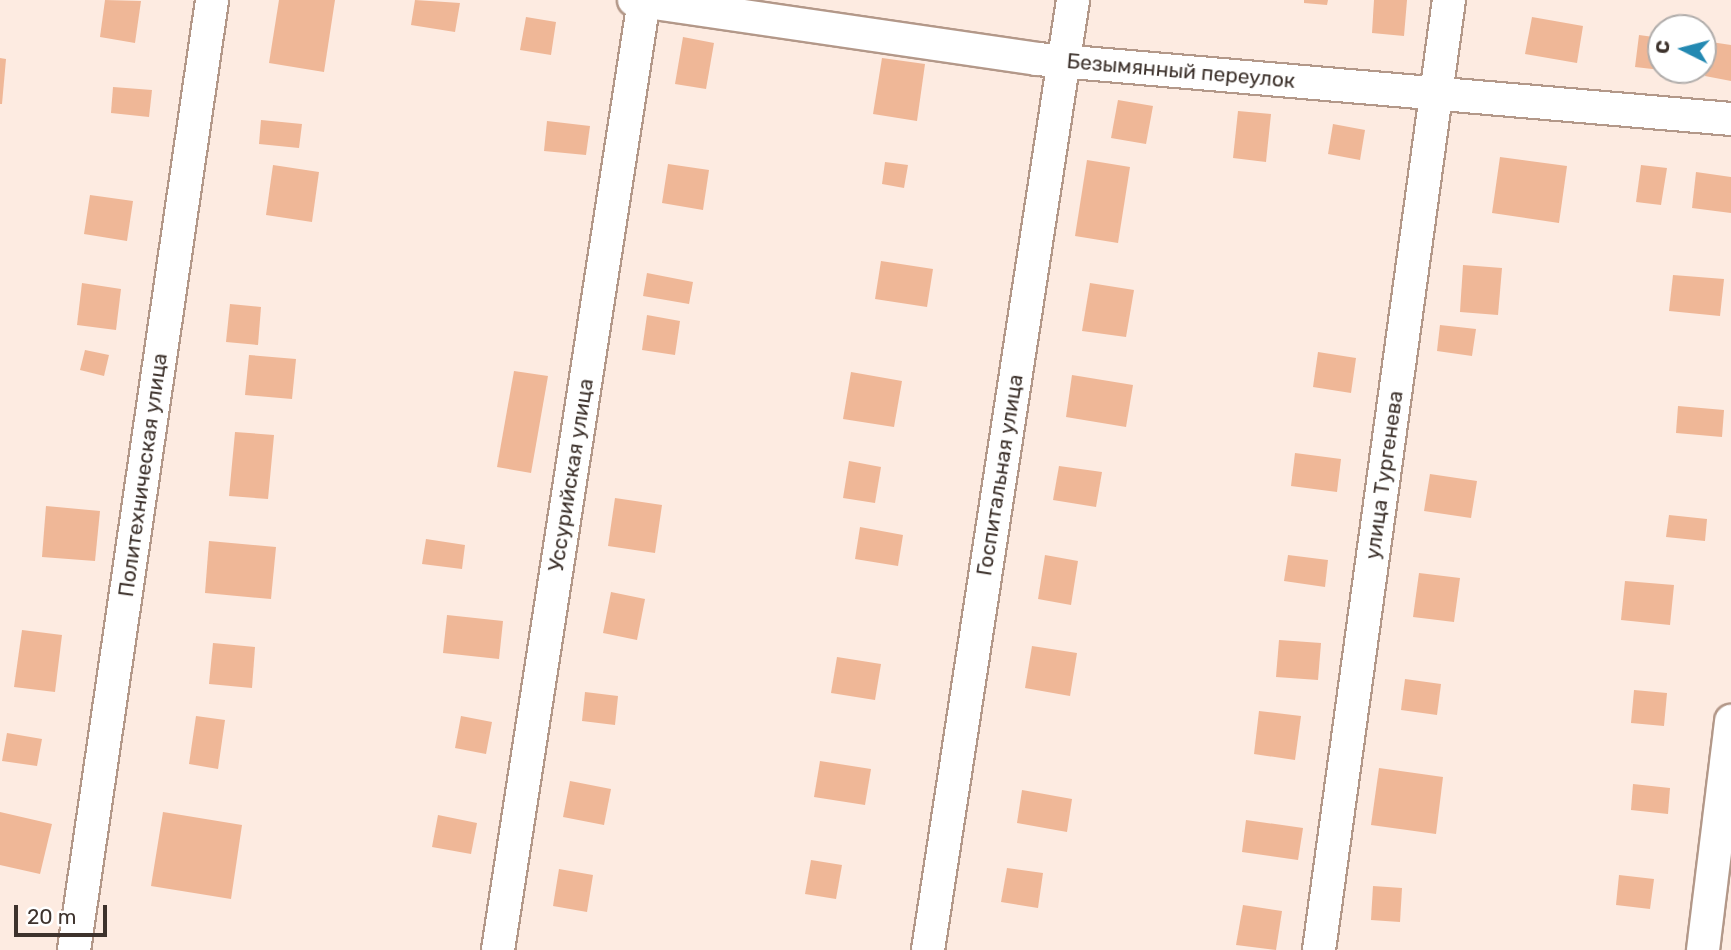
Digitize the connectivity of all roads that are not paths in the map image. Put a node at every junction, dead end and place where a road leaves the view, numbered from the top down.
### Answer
1 (212, 0) edge
2 (1073, 0) edge
3 (1449, 0) edge
4 (641, 1) edge
5 (1063, 61) junction
6 (1436, 93) junction
7 (1731, 119) edge
8 (1731, 722) edge
9 (74, 950) edge
10 (498, 950) edge
11 (928, 950) edge
12 (1319, 950) edge
13 (1703, 950) edge

1 - 9 street, Политехническая улица
2 - 5 street, Госпитальная улица
3 - 6 street, улица Тургенева
4 - 5 street, Безымянный переулок
4 - 10 street, Уссурийская улица
5 - 6 street, Безымянный переулок
5 - 11 street, Госпитальная улица
6 - 7 street, Безымянный переулок
6 - 12 street, улица Тургенева
8 - 13 street

